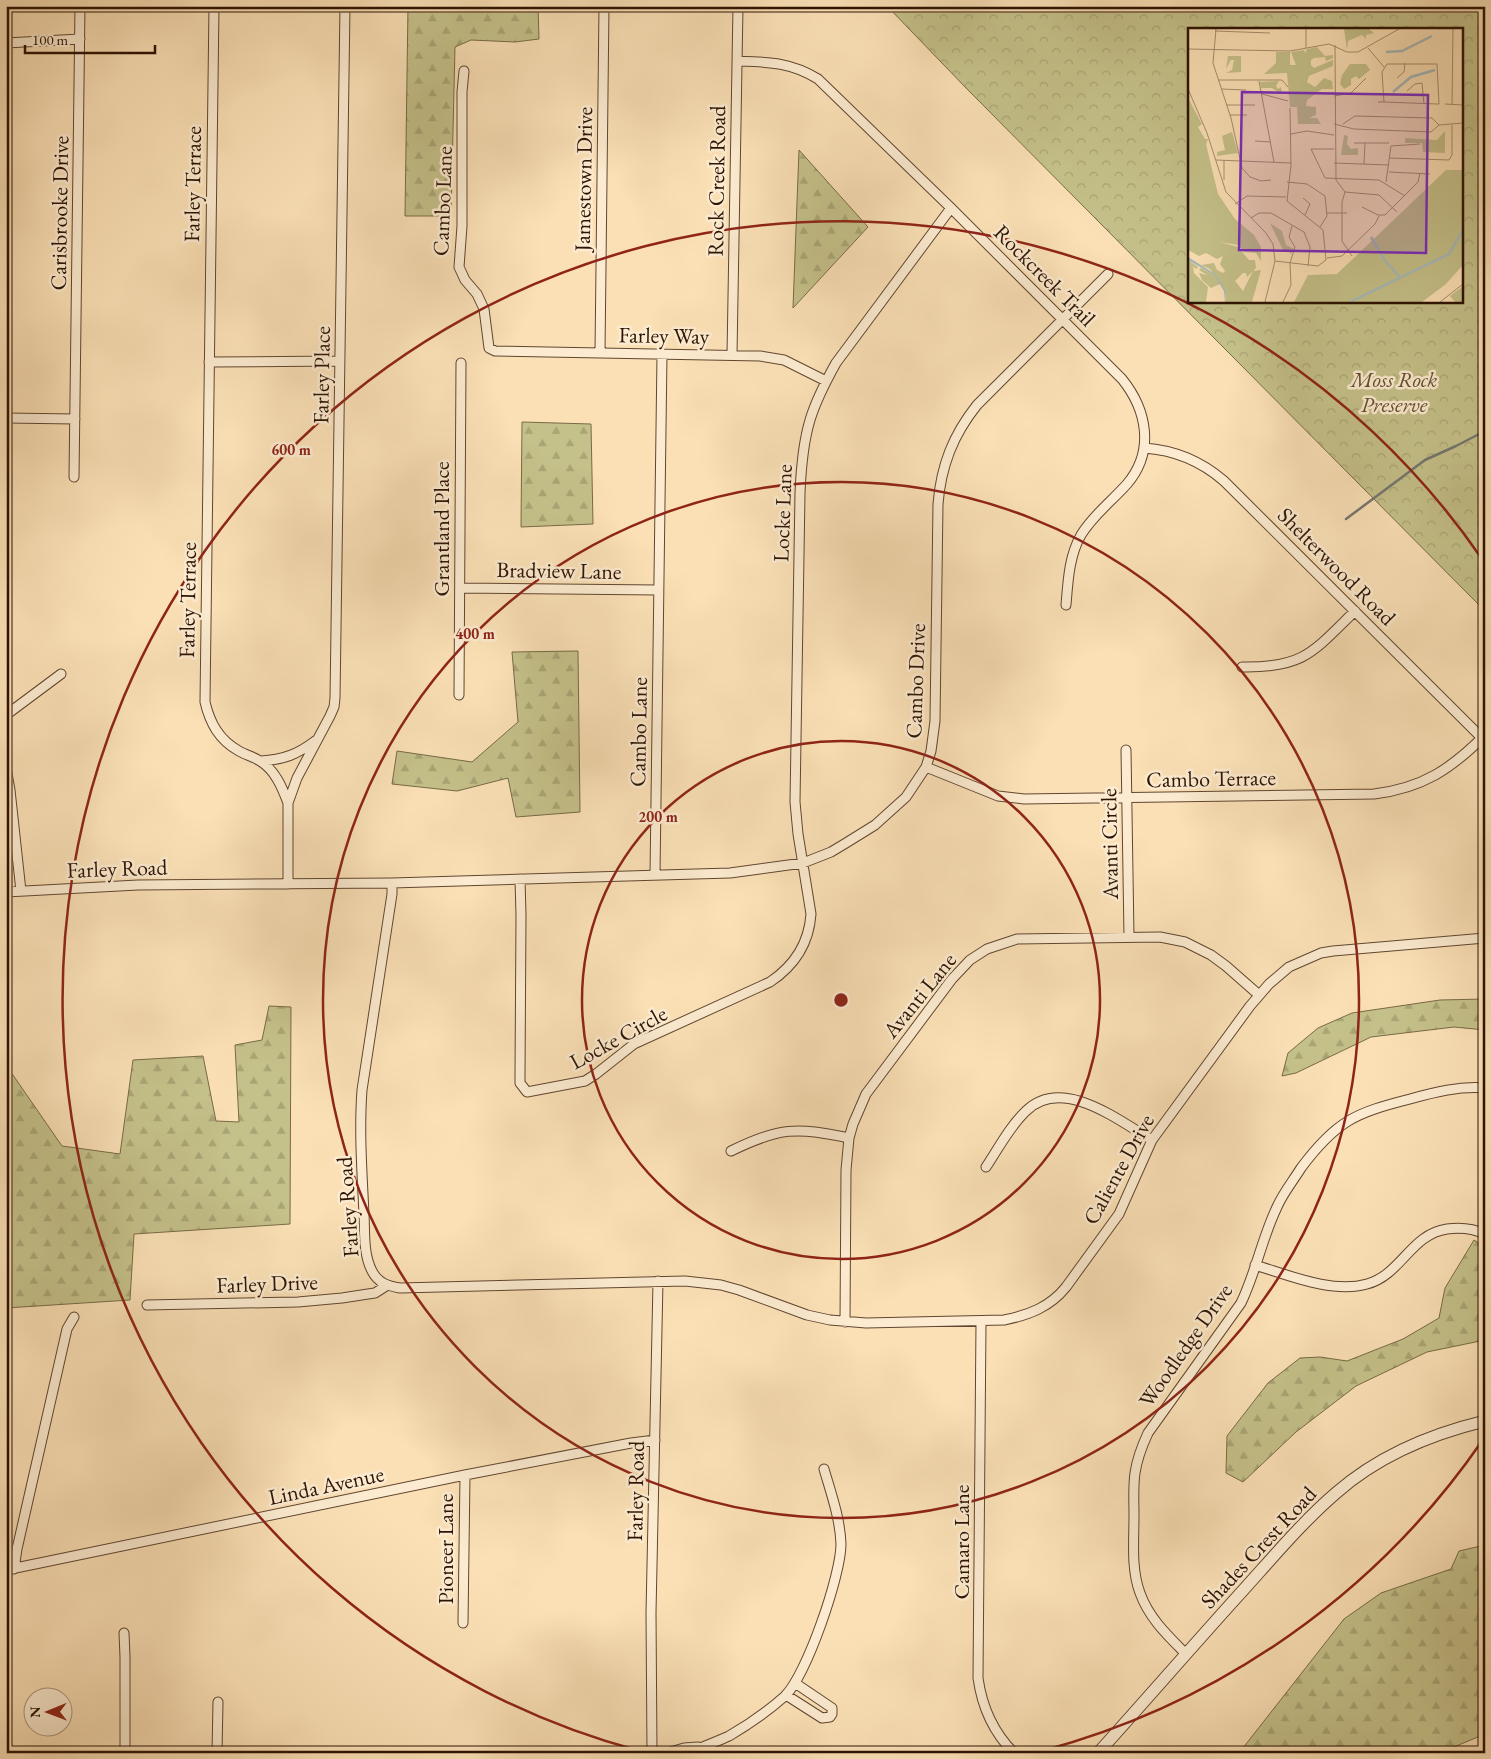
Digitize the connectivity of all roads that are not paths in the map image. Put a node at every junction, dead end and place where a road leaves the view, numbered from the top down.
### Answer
1 (80, 6) edge
2 (214, 6) edge
3 (345, 6) edge
4 (604, 6) edge
5 (738, 6) edge
6 (80, 39) junction
7 (6, 43) edge
8 (737, 61) junction
9 (464, 71) dead end
10 (951, 208) junction
11 (1108, 274) dead end
12 (1063, 320) junction
13 (495, 351) joint
14 (600, 353) junction
15 (662, 355) junction
16 (732, 356) junction
17 (340, 361) junction
18 (209, 362) junction
19 (461, 364) dead end
20 (826, 381) junction
21 (6, 418) edge
22 (75, 419) junction
23 (1144, 448) junction
24 (74, 477) dead end
25 (460, 588) junction
26 (658, 590) junction
27 (1066, 605) dead end
28 (1355, 611) junction
29 (1242, 667) dead end
30 (61, 674) dead end
31 (459, 695) dead end
32 (6, 715) edge
33 (319, 737) junction
34 (1484, 738) edge
35 (1126, 750) dead end
36 (261, 761) junction
37 (926, 767) junction
38 (6, 768) edge
39 (1127, 798) junction
40 (288, 802) junction
41 (803, 863) junction
42 (656, 875) junction
43 (520, 879) junction
44 (392, 883) junction
45 (288, 884) junction
46 (20, 891) junction
47 (6, 892) edge
48 (1129, 936) junction
49 (1485, 938) edge
50 (1259, 995) junction
51 (1485, 1088) edge
52 (849, 1138) junction
53 (1152, 1140) junction
54 (731, 1151) dead end
55 (986, 1167) dead end
56 (1485, 1234) edge
57 (1255, 1265) junction
58 (658, 1281) junction
59 (386, 1286) junction
60 (147, 1306) dead end
61 (74, 1317) dead end
62 (845, 1322) junction
63 (981, 1322) junction
64 (1485, 1421) edge
65 (655, 1440) junction
66 (824, 1469) dead end
67 (465, 1475) junction
68 (10, 1570) edge
69 (463, 1623) dead end
70 (124, 1633) dead end
71 (1186, 1654) junction
72 (795, 1683) junction
73 (786, 1695) junction
74 (218, 1702) dead end
75 (700, 1747) junction
76 (124, 1753) edge
77 (217, 1753) edge
78 (652, 1753) edge
79 (667, 1753) edge
80 (690, 1753) edge
81 (1014, 1753) edge
82 (1098, 1753) edge

1 - 6 street, Carisbrooke Drive
2 - 18 street, Farley Terrace
3 - 17 street, Farley Place
4 - 14 street, Jamestown Drive
5 - 8 street, Rock Creek Road
6 - 7 street
6 - 22 street, Carisbrooke Drive
8 - 10 street, Rockcreek Trail
8 - 16 street, Rock Creek Road
9 - 13 street, Cambo Lane
10 - 12 street, Rockcreek Trail
10 - 20 street, Locke Lane
11 - 12 street, Cambo Drive
12 - 23 street, Rockcreek Trail
12 - 37 street, Cambo Drive
13 - 14 street, Farley Way
14 - 15 street, Farley Way
15 - 16 street, Farley Way
15 - 26 street, Cambo Lane
16 - 20 street, Farley Way
17 - 18 street
17 - 33 street, Farley Place
18 - 36 street, Farley Terrace
19 - 25 street, Grantland Place
20 - 41 street, Locke Lane
21 - 22 street
22 - 24 street, Carisbrooke Drive
23 - 27 street, Rockcreek Trail
23 - 28 street, Shelterwood Road
25 - 26 street, Bradview Lane
25 - 31 street, Grantland Place
26 - 42 street, Cambo Lane
28 - 29 street
28 - 34 street, Shelterwood Road
30 - 32 street
33 - 36 street
33 - 40 street, Farley Place
34 - 39 street, Cambo Terrace
35 - 39 street, Avanti Circle
36 - 40 street, Farley Terrace
37 - 39 street, Cambo Terrace
37 - 41 street, Cambo Drive
38 - 46 street
39 - 48 street, Avanti Circle
40 - 45 street, Farley Place
41 - 42 street, Cambo Drive
41 - 43 street, Locke Circle
42 - 43 street
43 - 44 street
44 - 45 street, Farley Road
44 - 59 street, Farley Road
45 - 46 street, Farley Road
46 - 47 street, Farley Road
48 - 50 street, Avanti Lane
48 - 52 street, Avanti Lane
49 - 50 street, Caliente Drive
50 - 53 street, Caliente Drive
51 - 57 street, Woodledge Drive
52 - 54 street
52 - 62 street, Avanti Lane
53 - 55 street
53 - 63 street, Caliente Drive
56 - 57 street
57 - 71 street, Woodledge Drive
58 - 59 street
58 - 62 street, Caliente Drive
58 - 65 street, Farley Road
59 - 60 street, Farley Drive
61 - 68 street
62 - 63 street, Caliente Drive
63 - 81 street, Camaro Lane
64 - 71 street, Shades Crest Road
65 - 67 street, Linda Avenue
65 - 78 street, Farley Road
66 - 72 street
67 - 68 street, Linda Avenue
67 - 69 street, Pioneer Lane
70 - 76 street
71 - 82 street, Shades Crest Road
72 - 73 street
72 - 73 street
73 - 75 street
74 - 77 street
75 - 79 street
75 - 80 street

